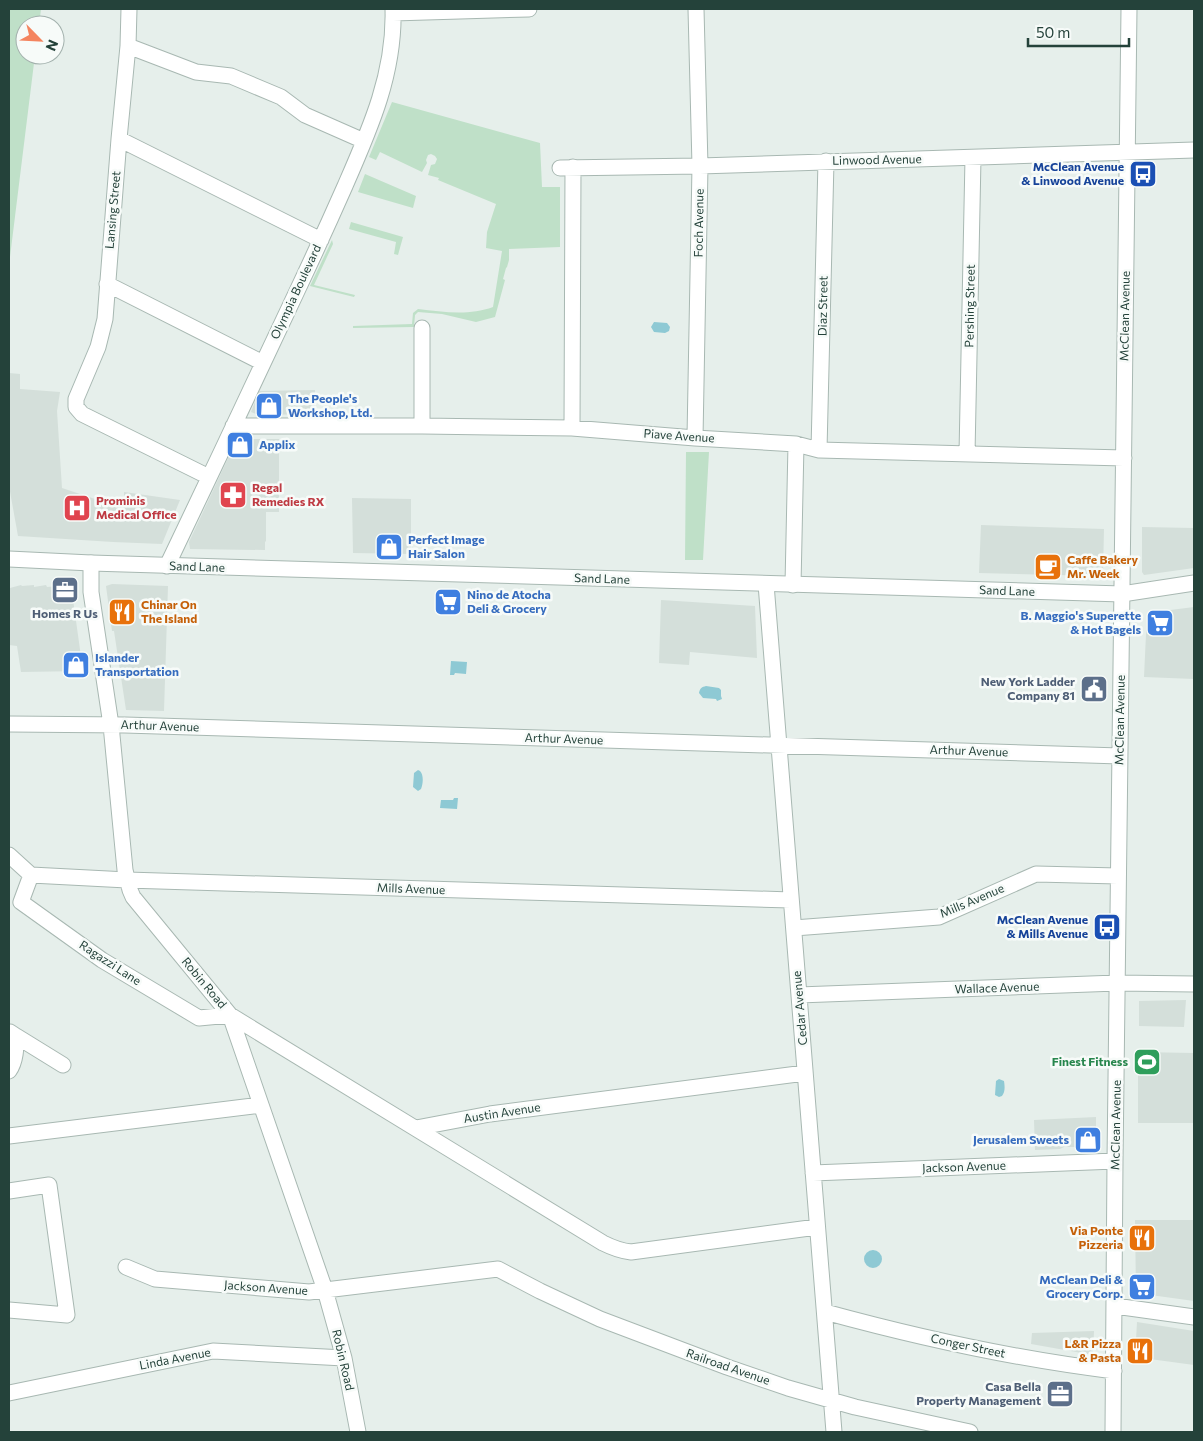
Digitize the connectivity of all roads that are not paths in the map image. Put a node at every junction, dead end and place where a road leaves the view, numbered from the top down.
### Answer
1 (129, 9) edge
2 (530, 9) edge
3 (696, 9) edge
4 (1129, 9) edge
5 (393, 11) edge
6 (128, 46) junction
7 (119, 139) junction
8 (364, 141) junction
9 (1194, 150) edge
10 (1127, 152) junction
11 (973, 158) junction
12 (826, 162) junction
13 (700, 166) junction
14 (321, 240) junction
15 (107, 284) junction
16 (422, 328) dead end
17 (263, 363) junction
18 (233, 426) junction
19 (422, 426) junction
20 (572, 428) junction
21 (695, 438) junction
22 (796, 444) junction
23 (819, 450) junction
24 (967, 454) junction
25 (1124, 458) junction
26 (209, 477) junction
27 (9, 559) edge
28 (91, 563) junction
29 (167, 566) junction
30 (1194, 583) edge
31 (766, 584) junction
32 (793, 585) junction
33 (1122, 594) junction
34 (9, 724) edge
35 (111, 725) junction
36 (779, 745) junction
37 (1120, 756) junction
38 (9, 855) edge
39 (31, 876) junction
40 (1118, 876) junction
41 (127, 880) junction
42 (791, 900) junction
43 (794, 928) junction
44 (1117, 983) junction
45 (1194, 984) edge
46 (799, 995) junction
47 (230, 1014) junction
48 (12, 1033) edge
49 (64, 1065) dead end
50 (9, 1071) edge
51 (805, 1073) junction
52 (261, 1106) junction
53 (416, 1128) junction
54 (9, 1136) edge
55 (1115, 1161) junction
56 (813, 1173) junction
57 (9, 1191) edge
58 (817, 1227) junction
59 (126, 1267) dead end
60 (498, 1270) joint
61 (325, 1290) junction
62 (1115, 1306) junction
63 (9, 1310) edge
64 (825, 1312) junction
65 (1194, 1317) edge
66 (344, 1358) junction
67 (1114, 1372) junction
68 (9, 1393) edge
69 (832, 1399) junction
70 (358, 1432) edge
71 (834, 1432) edge
72 (970, 1432) edge
73 (1113, 1432) edge

1 - 6 street, Lansing Street
2 - 5 street
3 - 13 street, Foch Avenue
4 - 10 street, McClean Avenue
5 - 8 street, Olympia Boulevard
6 - 7 street, Lansing Street
6 - 8 street
7 - 14 street
7 - 15 street, Lansing Street
8 - 14 street, Olympia Boulevard
9 - 10 street, Linwood Avenue
10 - 11 street, Linwood Avenue
10 - 25 street, McClean Avenue
11 - 12 street, Linwood Avenue
11 - 24 street, Pershing Street
12 - 13 street, Linwood Avenue
12 - 23 street, Diaz Street
13 - 20 street, Linwood Avenue
13 - 21 street, Foch Avenue
14 - 17 street, Olympia Boulevard
15 - 17 street
15 - 26 street, Lansing Street
16 - 19 street
17 - 18 street, Olympia Boulevard
18 - 19 street, Piave Avenue
18 - 26 street, Olympia Boulevard
19 - 20 street, Piave Avenue
20 - 21 street, Piave Avenue
21 - 22 street, Piave Avenue
22 - 23 street, Piave Avenue
22 - 32 street
23 - 24 street, Piave Avenue
24 - 25 street, Piave Avenue
25 - 33 street, McClean Avenue
26 - 29 street, Olympia Boulevard
27 - 28 street, Sand Lane
28 - 29 street, Sand Lane
28 - 35 street, Robin Road
29 - 31 street, Sand Lane
30 - 33 street, Sand Lane
31 - 32 street, Sand Lane
31 - 36 street, Cedar Avenue
32 - 33 street, Sand Lane
33 - 37 street, McClean Avenue
34 - 35 street, Arthur Avenue
35 - 36 street, Arthur Avenue
35 - 41 street, Robin Road
36 - 37 street, Arthur Avenue
36 - 42 street, Cedar Avenue
37 - 40 street, McClean Avenue
38 - 39 street
39 - 41 street, Mills Avenue
39 - 47 street, Ragazzi Lane
40 - 43 street, Mills Avenue
40 - 44 street, McClean Avenue
41 - 42 street, Mills Avenue
41 - 47 street, Robin Road
42 - 43 street, Cedar Avenue
43 - 46 street, Cedar Avenue
44 - 45 street, Wallace Avenue
44 - 46 street, Wallace Avenue
44 - 55 street, McClean Avenue
46 - 51 street, Cedar Avenue
47 - 52 street, Robin Road
47 - 53 street
48 - 49 street
48 - 50 street
51 - 53 street, Austin Avenue
51 - 56 street, Cedar Avenue
52 - 54 street
52 - 61 street, Robin Road
53 - 58 street
55 - 56 street, Jackson Avenue
55 - 62 street, McClean Avenue
56 - 58 street, Cedar Avenue
57 - 63 street
58 - 64 street, Cedar Avenue
59 - 61 street, Jackson Avenue
60 - 61 street, Jackson Avenue
60 - 69 street, Railroad Avenue
61 - 66 street, Robin Road
62 - 65 street
62 - 67 street, McClean Avenue
64 - 67 street, Conger Street
64 - 69 street, Cedar Avenue
66 - 68 street, Linda Avenue
66 - 70 street, Robin Road
67 - 73 street, McClean Avenue
69 - 71 street, Cedar Avenue
69 - 72 street, Railroad Avenue

